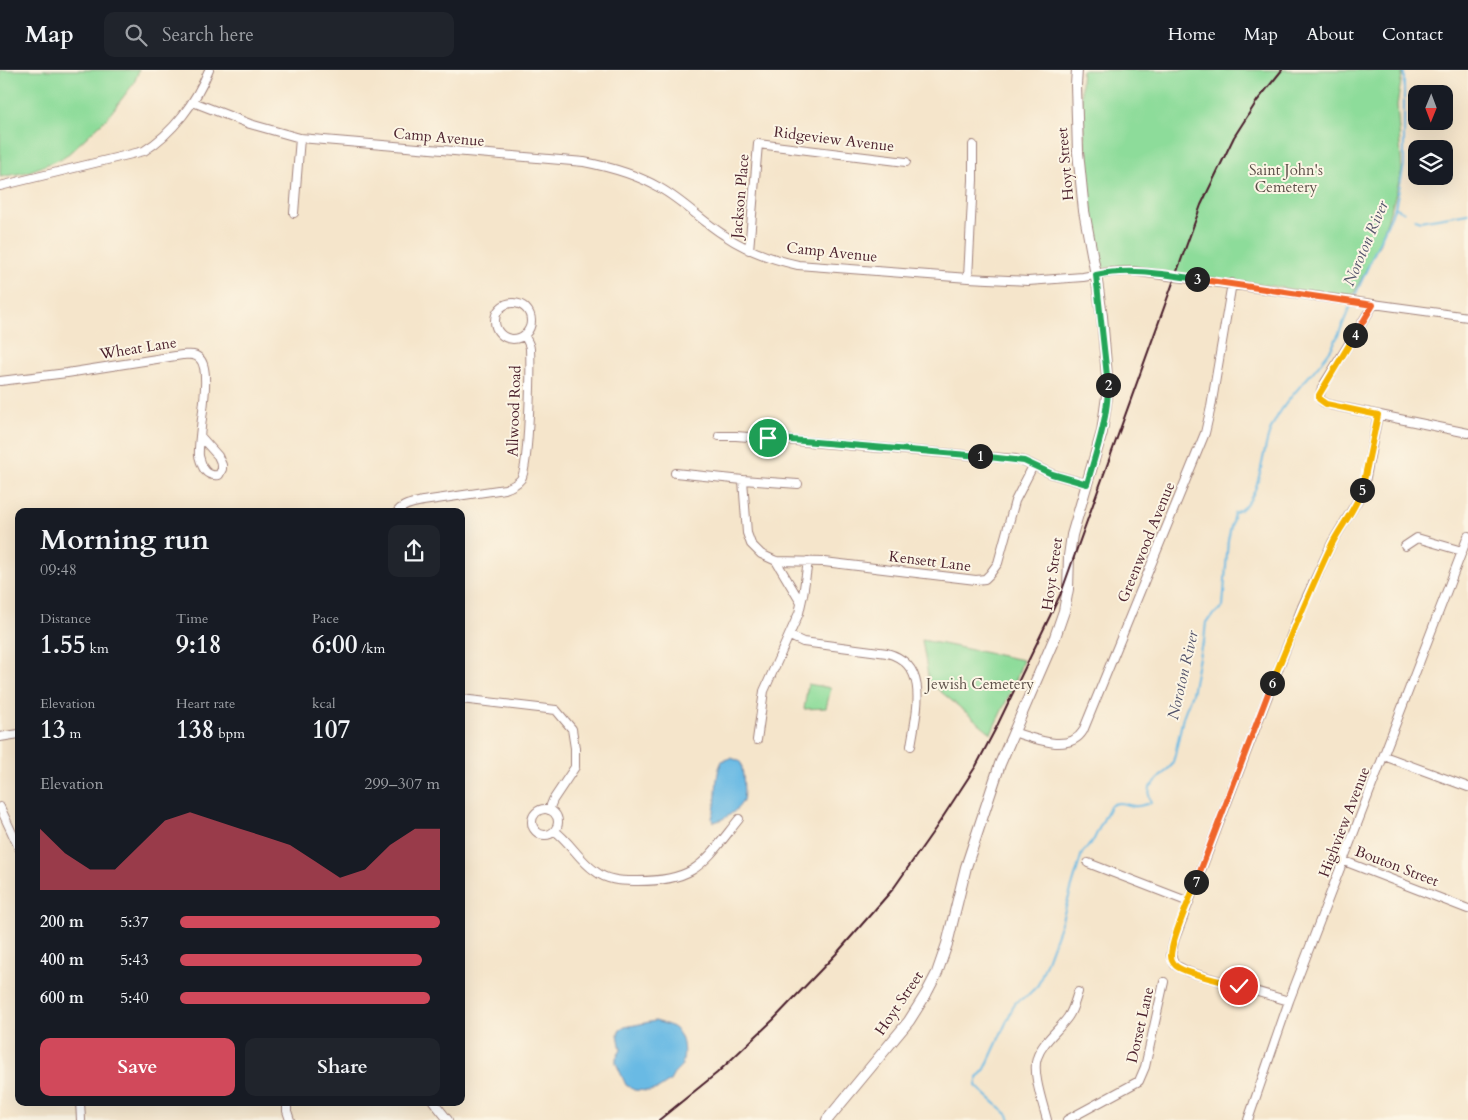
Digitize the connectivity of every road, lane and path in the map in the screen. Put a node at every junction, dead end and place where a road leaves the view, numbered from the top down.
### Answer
1 (208, 70) edge
2 (1077, 70) edge
3 (193, 102) junction
4 (300, 138) junction
5 (758, 144) joint
6 (973, 145) dead end
7 (906, 162) dead end
8 (0, 186) edge
9 (294, 212) dead end
10 (749, 250) junction
11 (1096, 275) junction
12 (968, 278) junction
13 (1232, 283) junction
14 (1373, 305) junction
15 (1468, 317) edge
16 (524, 334) junction
17 (0, 380) edge
18 (1378, 415) junction
19 (1468, 433) edge
20 (719, 436) dead end
21 (201, 437) junction
22 (1033, 466) junction
23 (675, 473) dead end
24 (743, 480) junction
25 (798, 484) dead end
26 (1087, 484) junction
27 (401, 508) edge
28 (1468, 536) edge
29 (1405, 546) dead end
30 (1462, 551) junction
31 (776, 561) junction
32 (808, 561) junction
33 (801, 603) junction
34 (790, 636) junction
35 (465, 699) edge
36 (1013, 732) junction
37 (15, 735) edge
38 (0, 737) edge
39 (757, 740) dead end
40 (911, 746) dead end
41 (1384, 756) junction
42 (1468, 786) edge
43 (0, 807) edge
44 (549, 810) junction
45 (739, 819) dead end
46 (555, 830) junction
47 (15, 839) edge
48 (1344, 861) junction
49 (1088, 863) dead end
50 (1189, 902) junction
51 (1468, 909) edge
52 (1164, 982) dead end
53 (1078, 992) dead end
54 (1289, 1001) junction
55 (80, 1106) edge
56 (286, 1106) edge
57 (437, 1106) edge
58 (81, 1120) edge
59 (290, 1120) edge
60 (448, 1120) edge
61 (827, 1120) edge
62 (1047, 1120) edge
63 (1067, 1120) edge
64 (1248, 1120) edge

1 - 3 street
2 - 11 main road, Hoyt Street
3 - 4 street, Camp Avenue
3 - 8 street
4 - 9 street
4 - 10 street, Camp Avenue
5 - 7 street, Ridgeview Avenue
5 - 10 street, Jackson Place
6 - 12 street
10 - 12 street, Camp Avenue
11 - 12 street, Camp Avenue
11 - 13 street, Camp Avenue
11 - 26 main road, Hoyt Street
13 - 14 street, Camp Avenue
13 - 36 street, Greenwood Avenue
14 - 15 street, Camp Avenue
14 - 18 street
16 - 16 street, Allwood Road
16 - 27 street, Allwood Road
17 - 21 street, Wheat Lane
18 - 19 street
18 - 50 street
20 - 22 street
21 - 21 street, Wheat Lane
22 - 26 street
22 - 32 street, Kensett Lane
23 - 24 street
24 - 25 street
24 - 31 street
26 - 36 main road, Hoyt Street
28 - 30 street, Highview Avenue
29 - 30 street
30 - 41 street, Highview Avenue
31 - 32 street, Kensett Lane
31 - 33 street
32 - 33 street
33 - 34 street
34 - 39 street
34 - 40 street
35 - 44 street
36 - 61 main road, Hoyt Street
37 - 38 street
41 - 42 street
41 - 48 street, Highview Avenue
43 - 47 street
44 - 46 street
44 - 46 street
45 - 46 street
48 - 51 street, Bouton Street
48 - 54 street, Highview Avenue
49 - 50 street
50 - 54 street
52 - 63 street, Dorset Lane
53 - 62 street
54 - 64 street, Highview Avenue
55 - 58 street
56 - 59 street
57 - 60 street

